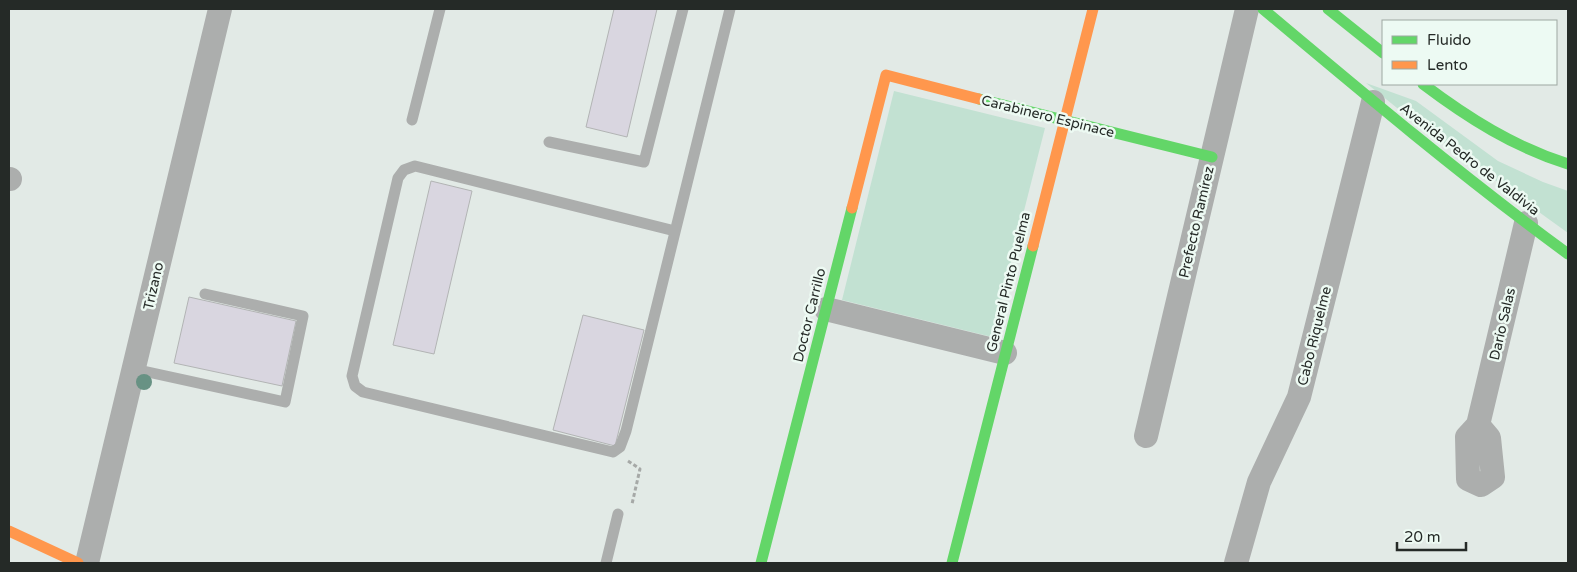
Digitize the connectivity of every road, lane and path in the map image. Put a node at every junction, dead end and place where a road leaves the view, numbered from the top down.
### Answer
1 (220, 9) edge
2 (440, 9) edge
3 (683, 9) edge
4 (730, 9) edge
5 (1093, 9) edge
6 (1247, 9) edge
7 (1263, 9) edge
8 (1328, 9) edge
9 (1382, 52) edge
10 (886, 75) joint
11 (1424, 85) edge
12 (1372, 102) junction
13 (412, 120) dead end
14 (1064, 121) junction
15 (549, 142) dead end
16 (1212, 157) junction
17 (1568, 164) edge
18 (1526, 223) junction
19 (675, 231) junction
20 (1568, 254) edge
21 (205, 294) dead end
22 (826, 309) junction
23 (1005, 353) junction
24 (134, 369) junction
25 (1478, 425) dead end
26 (1146, 436) dead end
27 (618, 514) dead end
28 (9, 531) edge
29 (78, 563) edge
30 (87, 563) edge
31 (606, 563) edge
32 (761, 563) edge
33 (952, 563) edge
34 (1236, 563) edge

1 - 24 street, Trizano
2 - 13 lane
3 - 15 lane
4 - 19 lane
5 - 14 street, General Pinto Puelma
6 - 16 street, Prefecto Ramírez
7 - 12 street, Avenida Pedro de Valdivia
8 - 9 street
10 - 14 street, Carabinero Espinace
10 - 22 street, Doctor Carrillo
11 - 17 street
12 - 18 street, Avenida Pedro de Valdivia
12 - 34 street, Cabo Riquelme
14 - 16 street, Carabinero Espinace
14 - 23 street, General Pinto Puelma
16 - 26 street, Prefecto Ramírez
18 - 20 street, Avenida Pedro de Valdivia
18 - 25 street, Darío Salas
19 - 19 lane
21 - 24 lane
22 - 23 street
22 - 32 street, Doctor Carrillo
23 - 33 street, General Pinto Puelma
24 - 30 street, Trizano
27 - 31 lane
28 - 29 street

